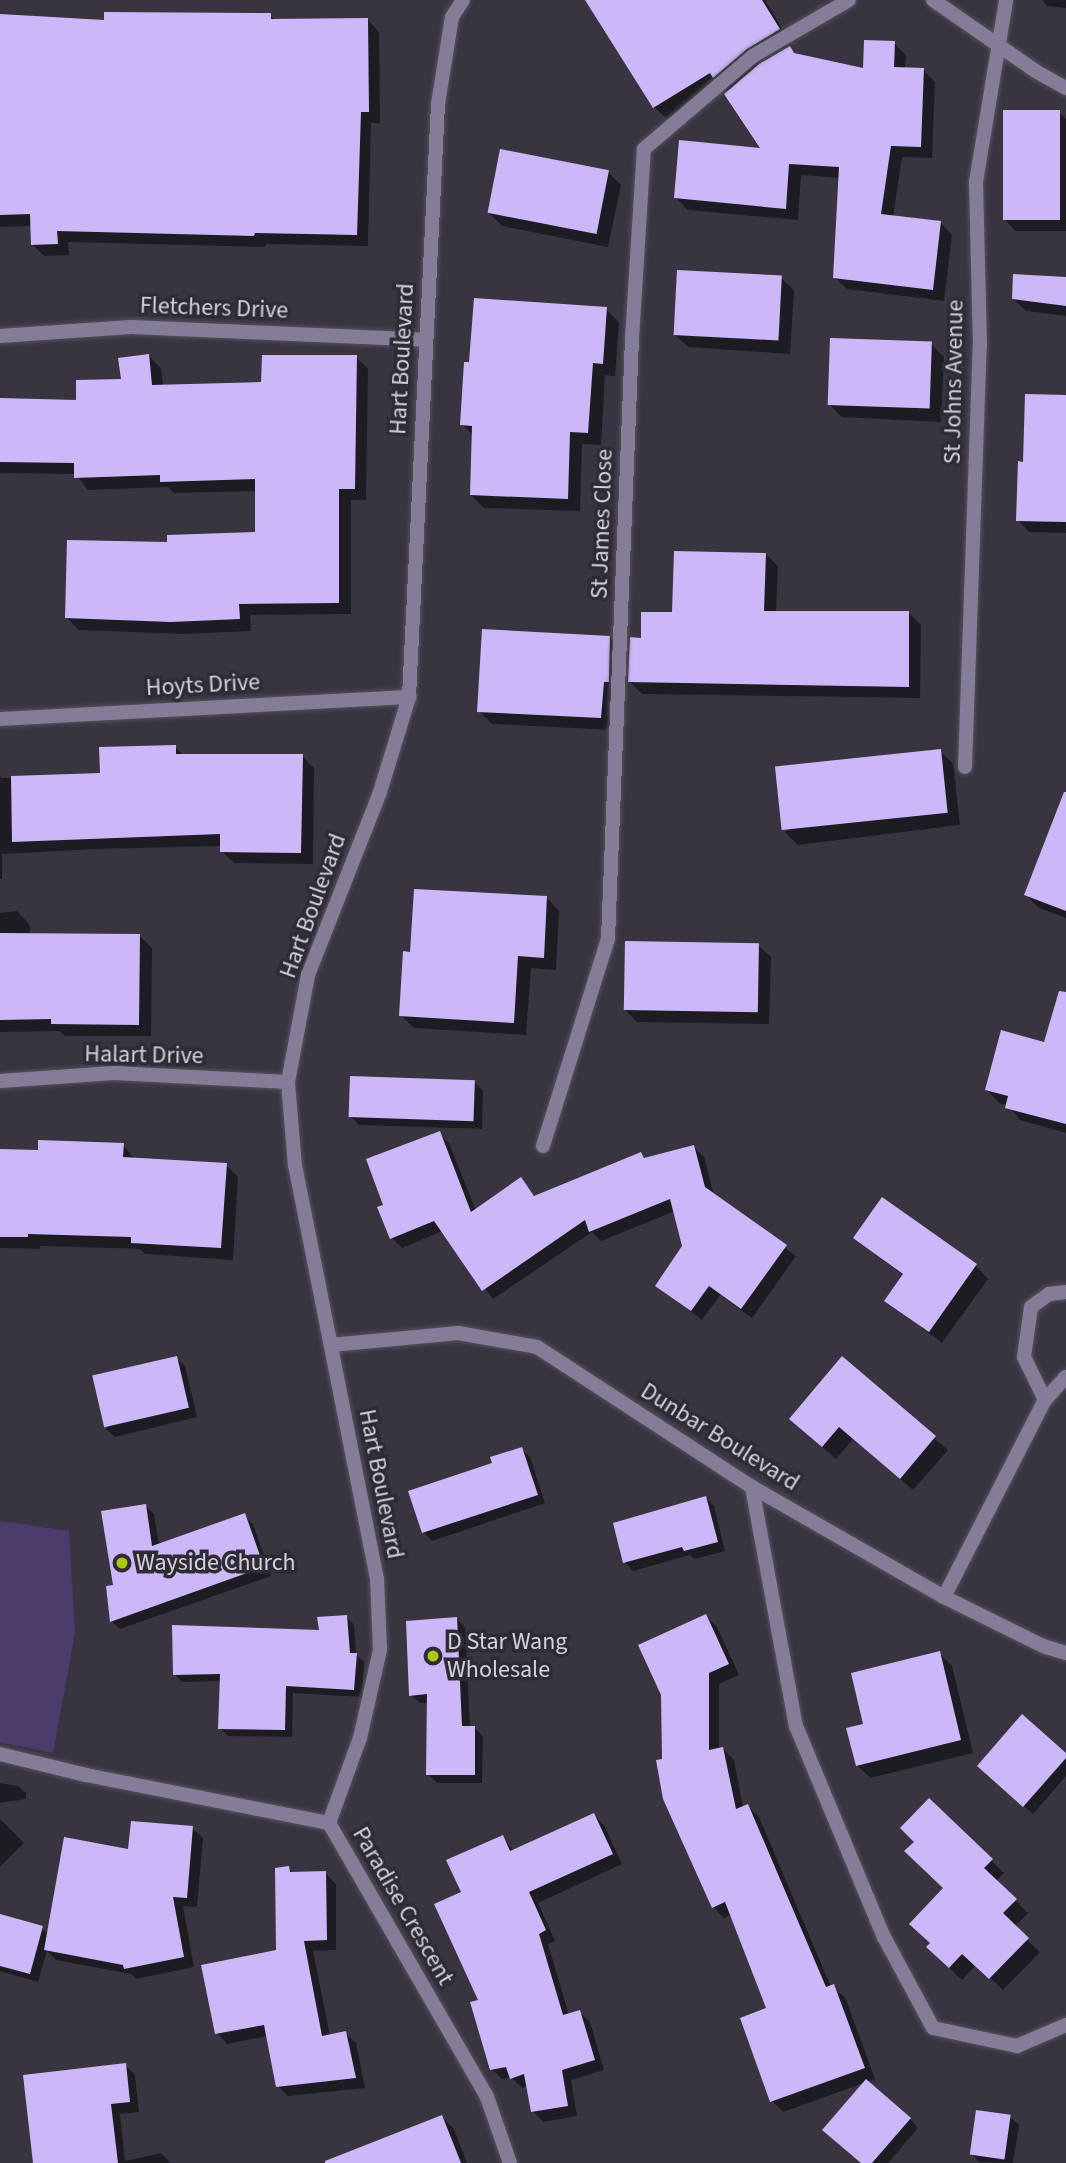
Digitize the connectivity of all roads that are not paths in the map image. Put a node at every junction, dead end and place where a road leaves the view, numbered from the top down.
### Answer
1 (463, 0) edge
2 (849, 0) edge
3 (933, 0) edge
4 (1006, 0) edge
5 (996, 45) junction
6 (1066, 88) edge
7 (0, 336) edge
8 (426, 340) junction
9 (409, 697) junction
10 (0, 719) edge
11 (965, 767) dead end
12 (0, 1081) edge
13 (288, 1082) junction
14 (543, 1146) dead end
15 (1066, 1292) edge
16 (331, 1345) junction
17 (1066, 1377) edge
18 (1045, 1400) junction
19 (752, 1487) junction
20 (944, 1597) junction
21 (1066, 1653) edge
22 (0, 1754) edge
23 (328, 1823) junction
24 (1066, 2025) edge
25 (510, 2163) edge

1 - 8 street, Hart Boulevard
2 - 14 street, St James Close
3 - 5 street
4 - 5 street, St Johns Avenue
5 - 6 street
5 - 11 street, St Johns Avenue
7 - 8 street, Fletchers Drive
8 - 9 street, Hart Boulevard
9 - 10 street, Hoyts Drive
9 - 13 street, Hart Boulevard
12 - 13 street, Halart Drive
13 - 16 street, Hart Boulevard
15 - 18 street
16 - 19 street, Dunbar Boulevard
16 - 23 street, Hart Boulevard
17 - 18 street
18 - 20 street
19 - 20 street, Dunbar Boulevard
19 - 24 street
20 - 21 street, Dunbar Boulevard
22 - 23 street, Paradise Crescent
23 - 25 street, Paradise Crescent

